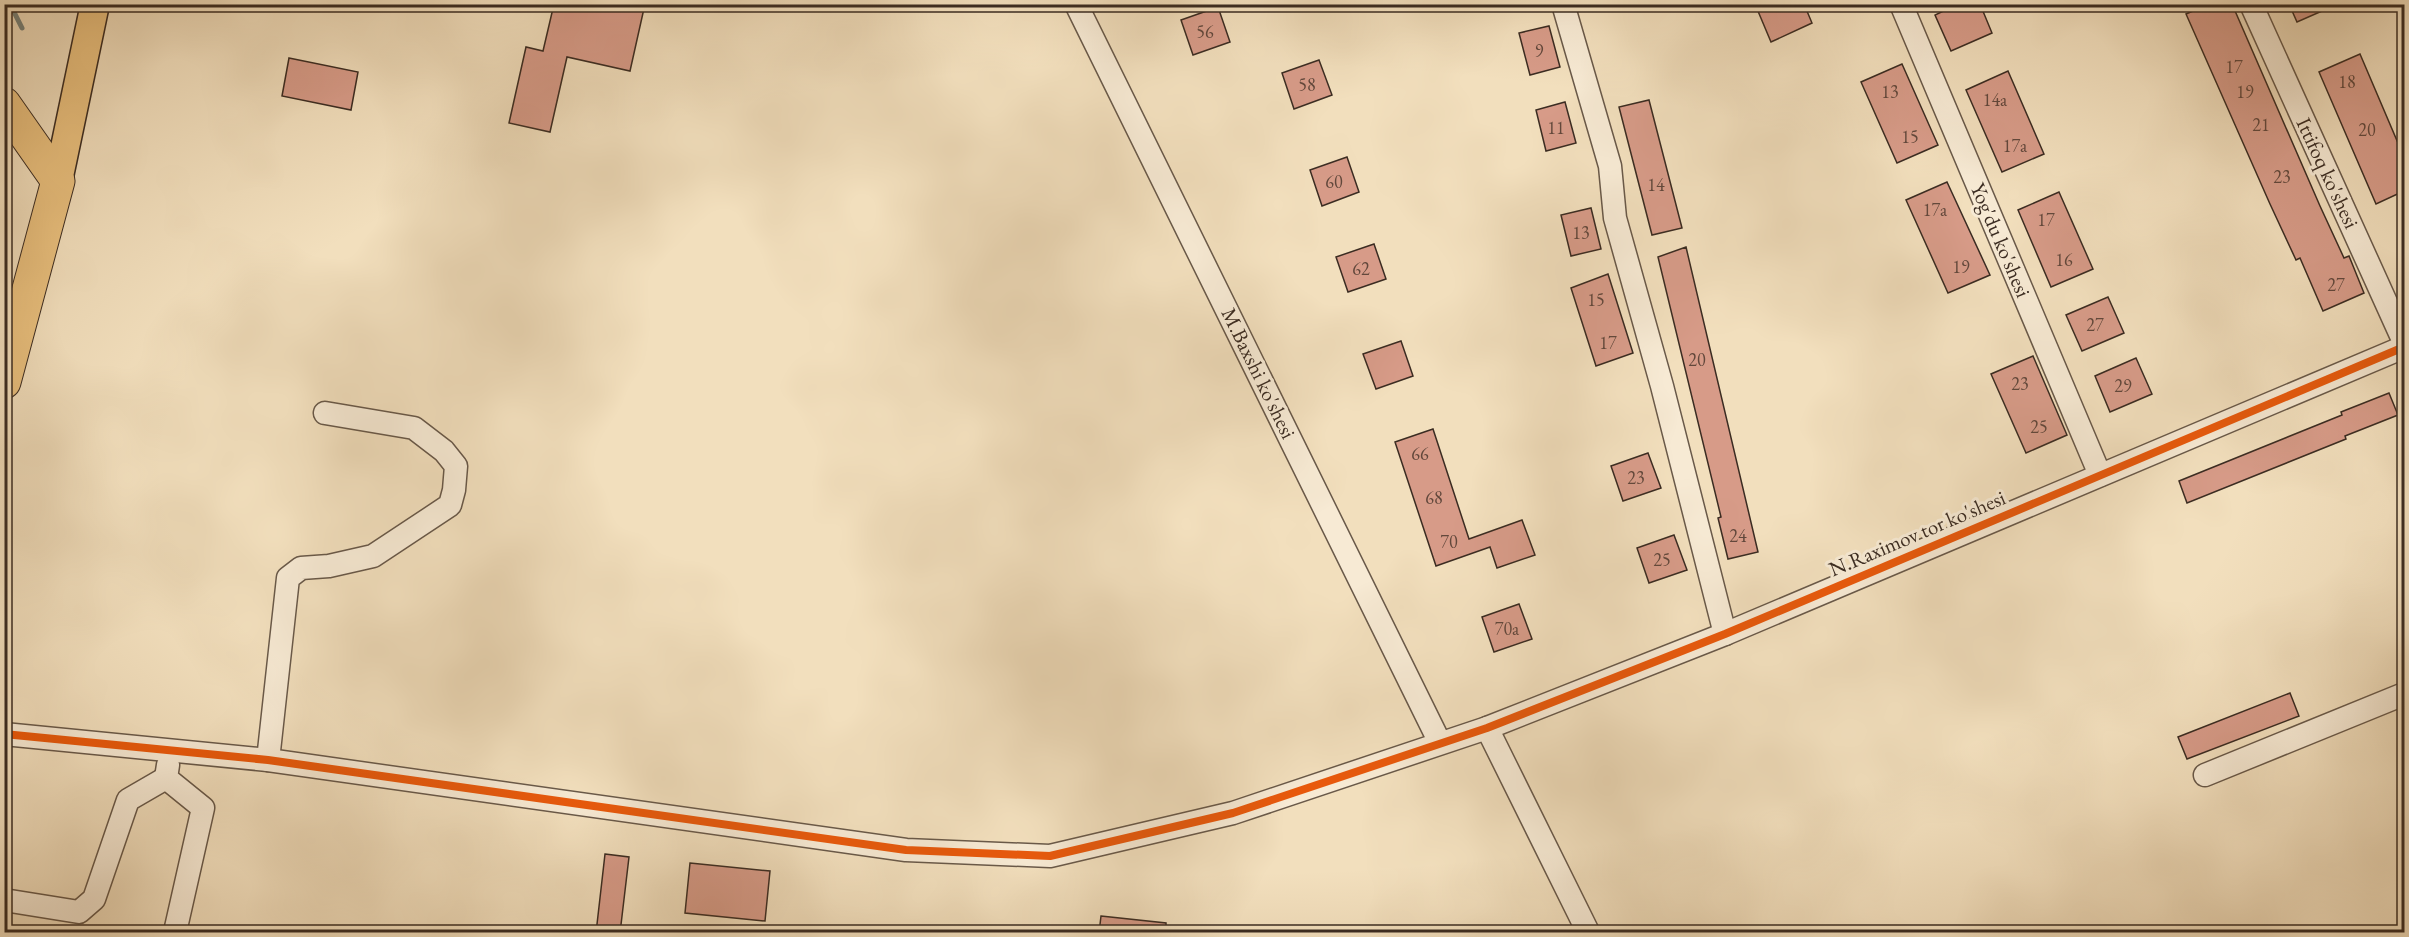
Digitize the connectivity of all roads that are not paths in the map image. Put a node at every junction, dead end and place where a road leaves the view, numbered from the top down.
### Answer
1 (95, 4) edge
2 (1076, 4) edge
3 (1563, 4) edge
4 (1901, 4) edge
5 (2251, 4) edge
6 (4, 104) edge
7 (58, 181) junction
8 (2404, 342) edge
9 (2404, 347) edge
10 (4, 382) edge
11 (325, 413) dead end
12 (2100, 475) junction
13 (1725, 633) junction
14 (2404, 694) edge
15 (1487, 728) junction
16 (4, 734) edge
17 (1440, 743) junction
18 (171, 750) junction
19 (268, 760) junction
20 (2205, 775) dead end
21 (166, 778) junction
22 (4, 900) edge
23 (175, 933) edge
24 (1588, 933) edge

1 - 7 main road
2 - 17 street, M.Baxshi ko'shesi
3 - 13 street
4 - 12 street, Yog'du ko'shesi
5 - 8 street, Ittifoq ko'shesi
6 - 7 highway
7 - 10 highway
9 - 12 street, N.Raximov tor ko'shesi
11 - 19 street
12 - 13 street, N.Raximov tor ko'shesi
13 - 15 street, N.Raximov tor ko'shesi
14 - 20 street
15 - 17 street, N.Raximov tor ko'shesi
15 - 24 street
16 - 18 street, N.Raximov tor ko'shesi
17 - 19 street, N.Raximov tor ko'shesi
18 - 19 street, N.Raximov tor ko'shesi
18 - 21 street
21 - 22 street
21 - 23 street

